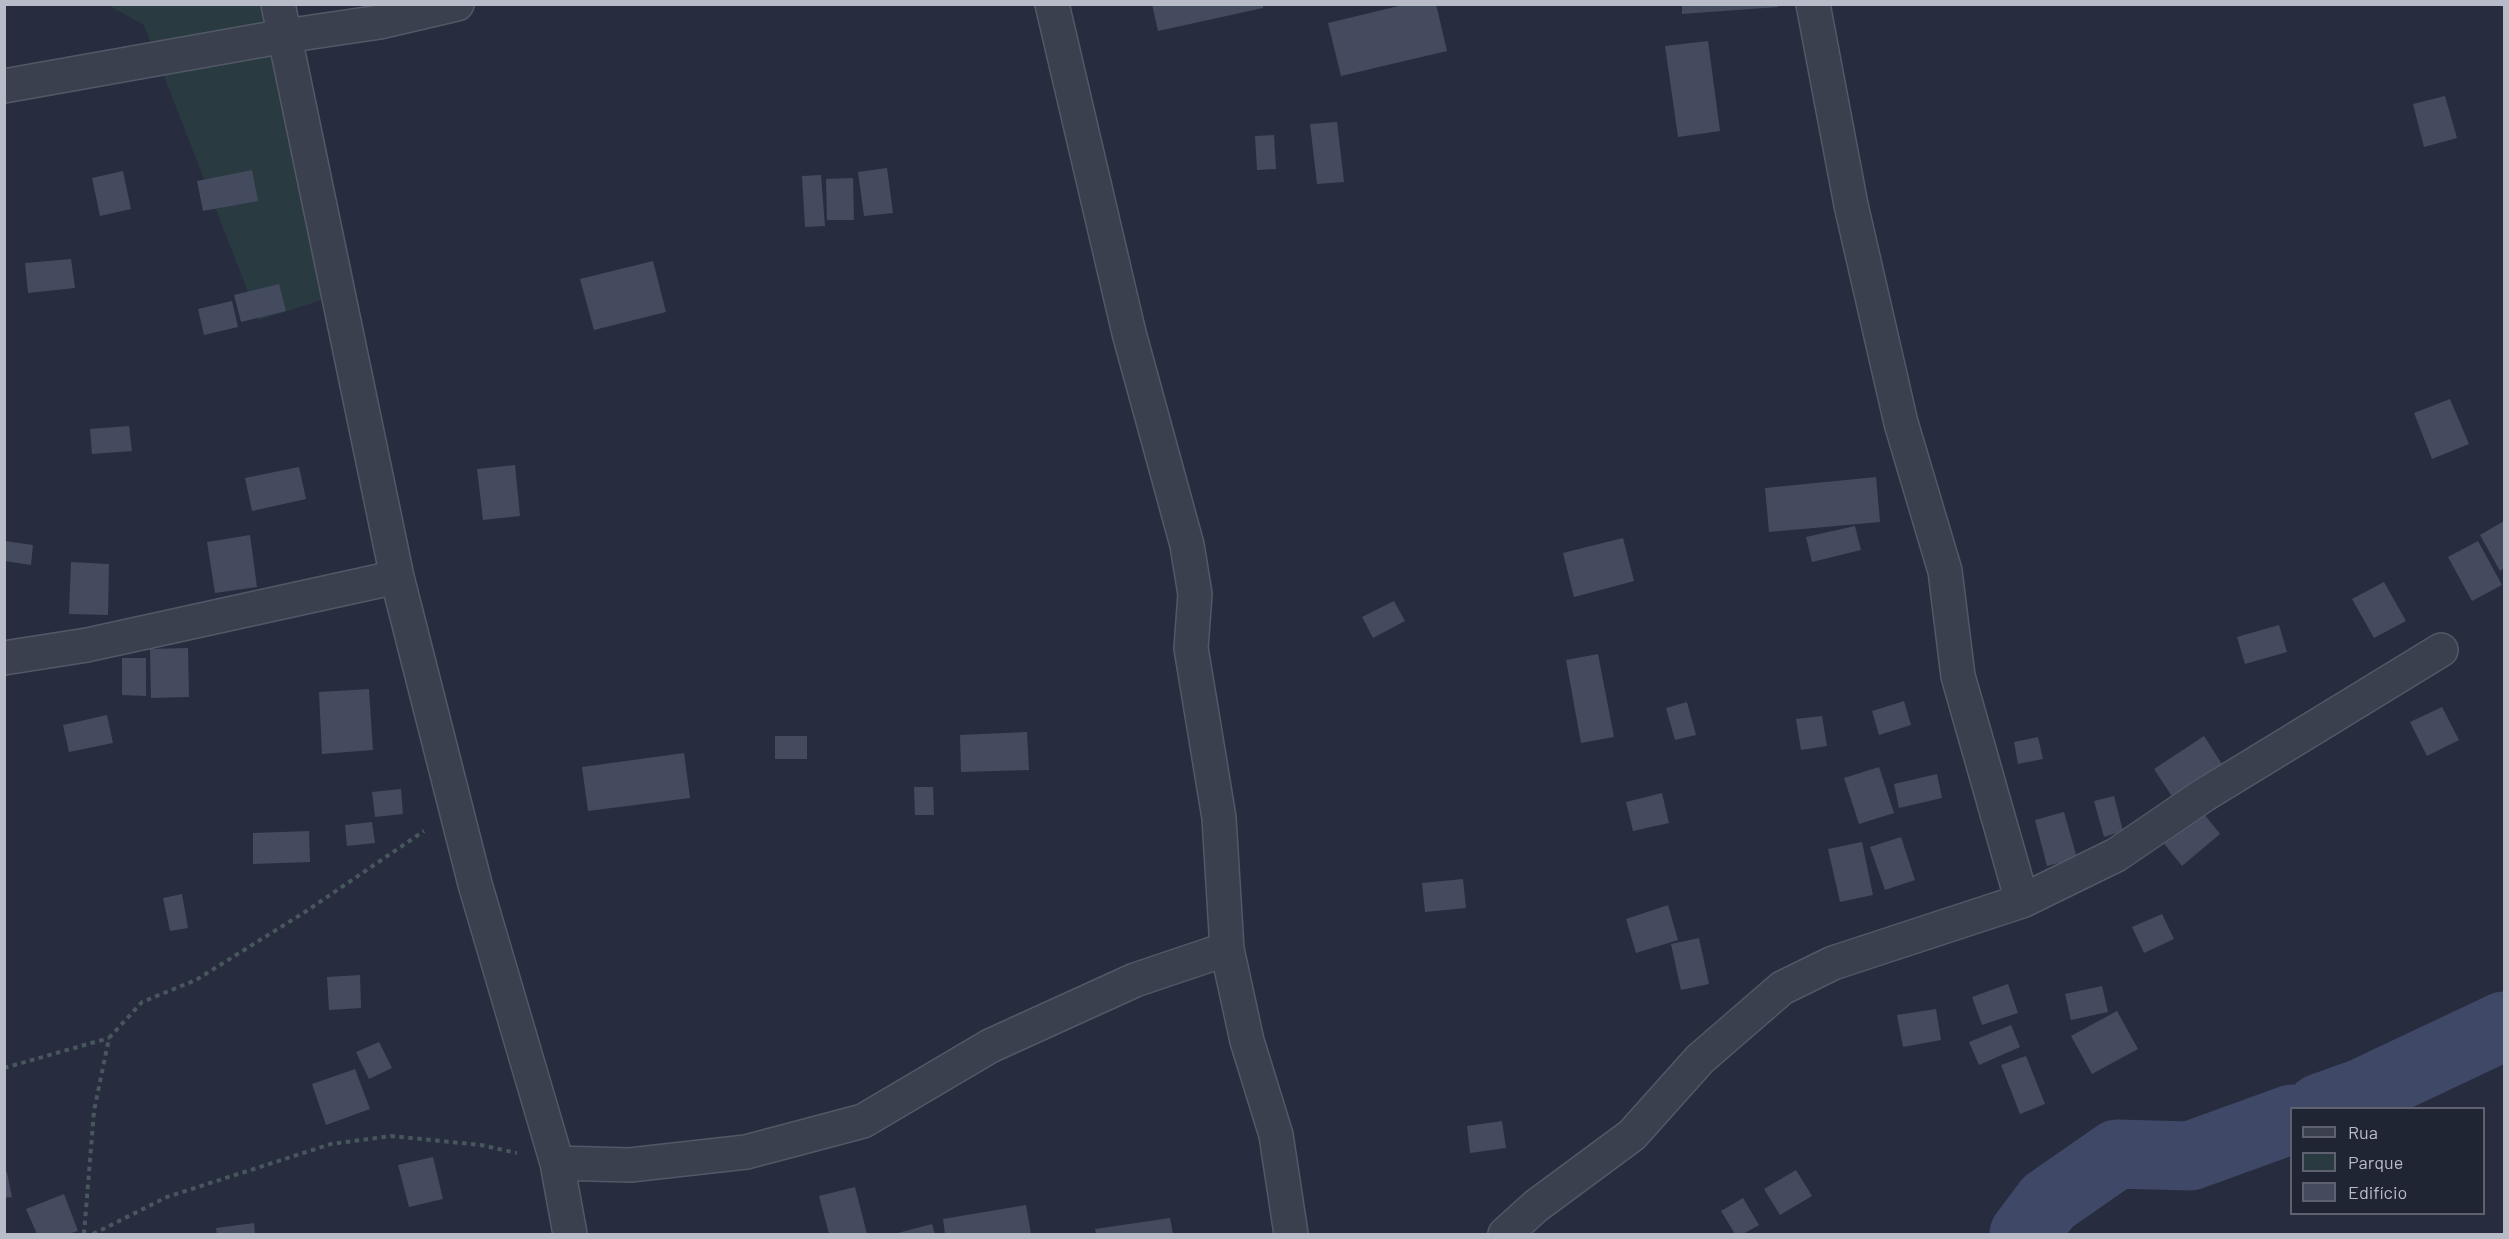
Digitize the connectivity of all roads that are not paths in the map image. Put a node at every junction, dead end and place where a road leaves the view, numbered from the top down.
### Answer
1 (279, 4) edge
2 (457, 4) edge
3 (1052, 4) edge
4 (1813, 4) edge
5 (285, 36) junction
6 (4, 86) edge
7 (398, 578) junction
8 (2441, 650) dead end
9 (4, 658) edge
10 (2022, 901) junction
11 (1227, 949) junction
12 (557, 1163) junction
13 (570, 1234) edge
14 (1291, 1234) edge
15 (1505, 1234) edge

1 - 5 street
2 - 5 street
3 - 11 street
4 - 10 street
5 - 6 street
5 - 7 street
7 - 9 street
7 - 12 street
8 - 10 street
10 - 15 street
11 - 12 street
11 - 14 street
12 - 13 street

